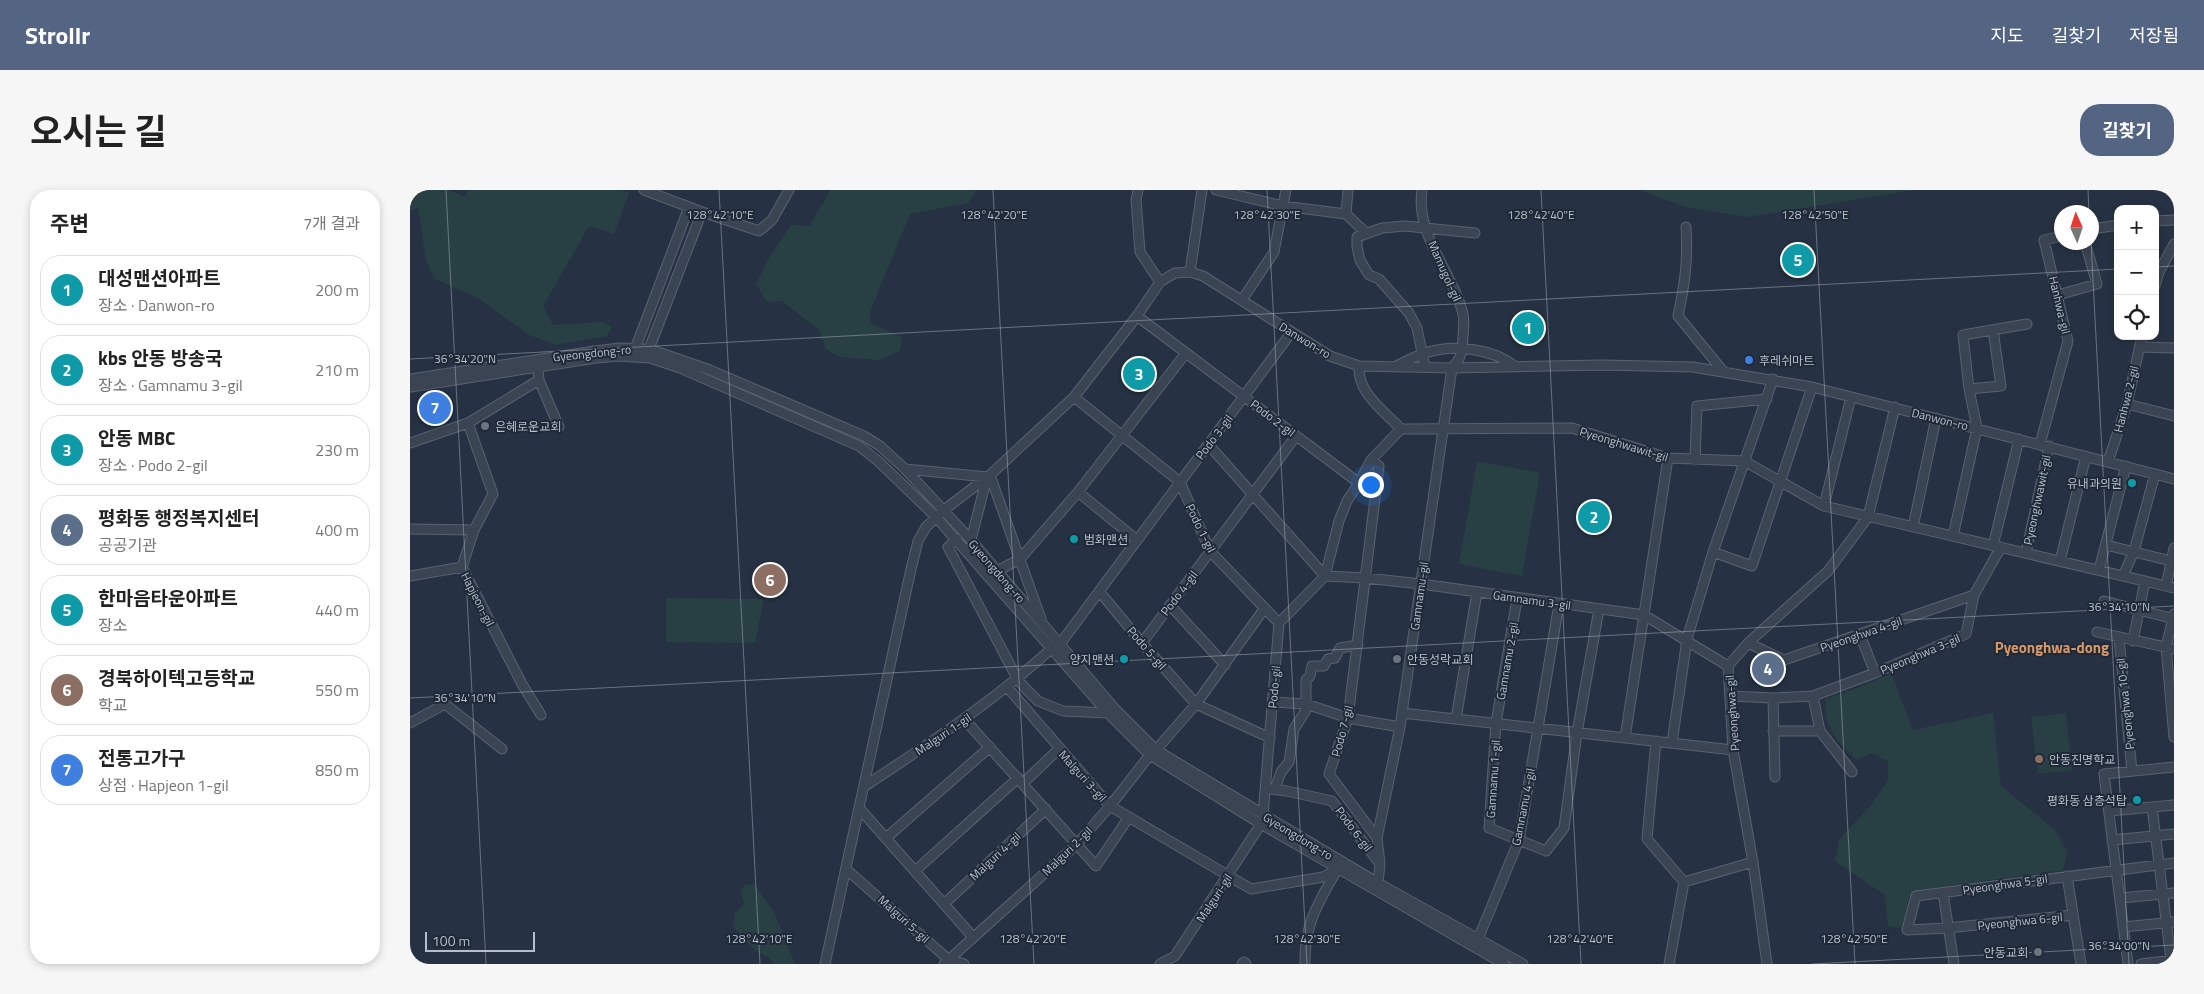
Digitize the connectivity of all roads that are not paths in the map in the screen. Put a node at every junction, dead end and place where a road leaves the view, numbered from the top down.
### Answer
1 (644, 190) edge
2 (789, 190) edge
3 (1138, 190) edge
4 (1202, 190) edge
5 (1216, 190) edge
6 (1286, 190) edge
7 (1348, 190) edge
8 (1422, 190) edge
9 (1283, 206) junction
10 (689, 207) junction
11 (702, 212) junction
12 (1346, 214) junction
13 (2174, 220) edge
14 (2159, 221) edge
15 (2114, 226) edge
16 (1686, 227) dead end
17 (2099, 228) edge
18 (1426, 230) junction
19 (1366, 233) junction
20 (1475, 233) dead end
21 (2054, 238) edge
22 (2174, 244) edge
23 (2087, 250) edge
24 (1190, 272) junction
25 (2159, 272) edge
26 (1160, 282) junction
27 (2058, 295) junction
28 (1242, 300) junction
29 (1137, 316) junction
30 (2027, 324) dead end
31 (1993, 330) junction
32 (1291, 333) junction
33 (2141, 340) edge
34 (2139, 347) junction
35 (2174, 348) edge
36 (634, 349) junction
37 (649, 349) junction
38 (1462, 349) junction
39 (1186, 353) junction
40 (1423, 353) junction
41 (1359, 366) junction
42 (538, 367) junction
43 (1394, 367) junction
44 (1425, 367) junction
45 (1516, 367) junction
46 (1452, 368) junction
47 (1723, 371) junction
48 (410, 379) edge
49 (1773, 379) junction
50 (539, 380) junction
51 (410, 387) edge
52 (1812, 387) junction
53 (1969, 389) junction
54 (1074, 396) junction
55 (1244, 396) junction
56 (1851, 397) junction
57 (1767, 399) junction
58 (2127, 404) junction
59 (1895, 407) junction
60 (2174, 416) edge
61 (1936, 418) junction
62 (468, 422) junction
63 (559, 427) dead end
64 (1444, 427) junction
65 (1977, 428) junction
66 (1401, 429) junction
67 (1123, 436) junction
68 (1296, 436) junction
69 (2019, 439) junction
70 (410, 443) edge
71 (1208, 444) junction
72 (2044, 445) junction
73 (2086, 456) junction
74 (1668, 458) junction
75 (1371, 460) junction
76 (1695, 460) junction
77 (1744, 461) junction
78 (2108, 462) junction
79 (2126, 466) junction
80 (905, 468) junction
81 (2155, 474) junction
82 (988, 476) junction
83 (2174, 479) edge
84 (1180, 482) junction
85 (1781, 482) junction
86 (1359, 483) junction
87 (1078, 492) junction
88 (1253, 494) junction
89 (1824, 506) junction
90 (940, 514) junction
91 (1868, 517) junction
92 (1913, 527) junction
93 (410, 529) edge
94 (474, 530) junction
95 (1952, 536) junction
96 (957, 539) junction
97 (971, 540) junction
98 (1137, 540) junction
99 (2106, 545) junction
100 (1997, 546) junction
101 (2174, 548) edge
102 (2134, 550) junction
103 (1210, 551) junction
104 (1713, 552) junction
105 (2026, 553) junction
106 (1020, 559) junction
107 (2060, 561) junction
108 (2171, 561) junction
109 (462, 568) junction
110 (2099, 570) junction
111 (997, 571) junction
112 (410, 576) edge
113 (1325, 576) junction
114 (2123, 576) junction
115 (1366, 578) junction
116 (2145, 581) junction
117 (1421, 584) junction
118 (2170, 587) edge
119 (1099, 591) junction
120 (1477, 592) junction
121 (1974, 595) junction
122 (1517, 599) junction
123 (2104, 601) dead end
124 (1559, 604) junction
125 (1170, 605) junction
126 (1264, 609) junction
127 (1599, 609) junction
128 (2138, 610) junction
129 (1644, 615) junction
130 (2174, 617) edge
131 (1279, 623) junction
132 (1043, 624) junction
133 (2097, 632) dead end
134 (1860, 635) junction
135 (2118, 638) junction
136 (1686, 639) junction
137 (2133, 641) junction
138 (1142, 643) junction
139 (1748, 643) junction
140 (1060, 644) junction
141 (1358, 645) junction
142 (2170, 648) edge
143 (1052, 649) junction
144 (1225, 665) junction
145 (1728, 666) junction
146 (1875, 673) junction
147 (1018, 680) junction
148 (1007, 687) junction
149 (1730, 696) junction
150 (1813, 696) junction
151 (1773, 698) junction
152 (1273, 702) junction
153 (1196, 704) junction
154 (1306, 704) junction
155 (1108, 713) junction
156 (1402, 713) junction
157 (541, 715) dead end
158 (1348, 718) junction
159 (1456, 719) junction
160 (965, 720) junction
161 (410, 723) edge
162 (1496, 724) junction
163 (1400, 727) junction
164 (1538, 728) junction
165 (1773, 731) junction
166 (1820, 731) junction
167 (1577, 733) junction
168 (2174, 737) edge
169 (1270, 738) junction
170 (1625, 738) junction
171 (1656, 742) junction
172 (1672, 743) junction
173 (990, 747) junction
174 (1059, 749) junction
175 (502, 750) dead end
176 (1734, 750) junction
177 (1153, 753) junction
178 (2174, 767) edge
179 (2132, 771) junction
180 (1852, 772) dead end
181 (1775, 777) dead end
182 (1020, 781) junction
183 (865, 786) junction
184 (1275, 789) junction
185 (1266, 790) junction
186 (2174, 805) edge
187 (1110, 806) junction
188 (2152, 807) junction
189 (860, 809) junction
190 (1046, 809) junction
191 (2109, 811) junction
192 (1129, 817) junction
193 (1262, 820) junction
194 (2174, 834) edge
195 (2155, 836) junction
196 (886, 838) junction
197 (1377, 838) junction
198 (1518, 840) junction
199 (2112, 840) junction
200 (1077, 844) junction
201 (1753, 862) junction
202 (2174, 863) edge
203 (1380, 864) junction
204 (1340, 865) junction
205 (2159, 865) junction
206 (846, 869) junction
207 (2116, 869) junction
208 (915, 871) junction
209 (1228, 875) junction
210 (2067, 876) junction
211 (1684, 882) junction
212 (1378, 883) junction
213 (1943, 893) junction
214 (2174, 893) edge
215 (2162, 894) junction
216 (2120, 898) junction
217 (944, 904) junction
218 (2073, 915) junction
219 (2170, 922) edge
220 (2123, 927) junction
221 (1948, 928) junction
222 (973, 937) junction
223 (1478, 939) junction
224 (2172, 960) edge
225 (946, 961) edge
226 (825, 964) edge
227 (964, 964) edge
228 (1160, 964) edge
229 (1242, 964) edge
230 (1246, 964) edge
231 (1305, 964) edge
232 (1504, 964) edge
233 (1523, 964) edge
234 (1669, 964) edge
235 (1767, 964) edge
236 (1954, 964) edge
237 (2081, 964) edge
238 (2128, 964) edge
239 (2141, 964) edge

1 - 10 street
2 - 11 street
3 - 26 street
4 - 24 street
5 - 9 street
6 - 9 street
7 - 12 street
8 - 18 street, Mamugol-gil
9 - 12 street
9 - 28 street
10 - 11 street
10 - 36 street
11 - 37 street
12 - 19 street
13 - 14 street
15 - 17 street
16 - 47 street
18 - 19 street, Mamugol-gil
18 - 20 street, Mamugol-gil
18 - 38 street, Mamugol-gil
19 - 40 street
21 - 27 street, Hanhwa-gil
22 - 25 street
23 - 27 street
24 - 26 street
24 - 28 street, Danwon-ro
26 - 29 street
27 - 72 street, Hanhwa-gil
28 - 32 street, Danwon-ro
29 - 39 street, Podo 2-gil
29 - 54 street
30 - 31 street
31 - 53 street
31 - 53 street
32 - 41 street, Danwon-ro
32 - 55 street, Podo 3-gil
33 - 34 street, Hanhwa 2-gil
34 - 35 street
34 - 58 street, Hanhwa 2-gil
36 - 37 street, Gyeongdong-ro
36 - 48 street, Gyeongdong-ro
37 - 80 street, Gyeongdong-ro
38 - 40 street
38 - 45 street
38 - 46 street, Mamugol-gil
39 - 55 street, Podo 2-gil
39 - 67 street
40 - 43 street
40 - 44 street
41 - 43 street, Danwon-ro
41 - 66 street
42 - 50 street
42 - 51 street, Gyeongdong-ro
42 - 90 street, Gyeongdong-ro
43 - 44 street, Danwon-ro
44 - 46 street, Danwon-ro
45 - 46 street, Danwon-ro
45 - 47 street, Danwon-ro
46 - 64 street, Gamnamu-gil
47 - 49 street, Danwon-ro
49 - 52 street, Danwon-ro
49 - 57 street
50 - 62 street
50 - 63 street
52 - 56 street, Danwon-ro
52 - 85 street
53 - 65 street
54 - 67 street, Podo 1-gil
54 - 82 street
55 - 68 street, Podo 2-gil
55 - 71 street, Podo 3-gil
56 - 59 street, Danwon-ro
56 - 89 street
57 - 76 street
57 - 77 street
58 - 60 street
58 - 78 street, Hanhwa 2-gil
59 - 61 street, Danwon-ro
59 - 91 street
61 - 65 street, Danwon-ro
61 - 92 street
62 - 70 street
62 - 94 street, Hapjeon-gil
64 - 66 street
64 - 74 street, Pyeonghwawit-gil
64 - 117 street, Gamnamu-gil
65 - 69 street, Danwon-ro
65 - 95 street
66 - 75 street
67 - 84 street, Podo 1-gil
67 - 87 street
68 - 86 street, Podo 2-gil
68 - 88 street, Podo 4-gil
69 - 72 street, Danwon-ro
69 - 100 street
71 - 84 street, Podo 3-gil
71 - 88 street
72 - 73 street, Danwon-ro
72 - 105 street, Pyeonghwawit-gil
73 - 78 street, Danwon-ro
73 - 107 street
74 - 76 street, Pyeonghwawit-gil
74 - 129 street
75 - 86 street
75 - 115 street, Podo 7-gil
76 - 77 street, Pyeonghwawit-gil
77 - 85 street, Pyeonghwawit-gil
77 - 104 street
78 - 79 street, Danwon-ro
79 - 81 street, Danwon-ro
79 - 99 street
80 - 82 street
80 - 90 street, Gyeongdong-ro
81 - 83 street, Danwon-ro
81 - 102 street
82 - 90 street
82 - 97 street
82 - 106 street
84 - 98 street, Podo 3-gil
84 - 103 street, Podo 1-gil
85 - 89 street, Pyeonghwawit-gil
85 - 104 street
86 - 113 street
87 - 98 street
87 - 106 street
88 - 103 street, Podo 4-gil
88 - 113 street
89 - 91 street, Pyeonghwawit-gil
90 - 96 street, Gyeongdong-ro
90 - 97 street, Gyeongdong-ro
90 - 183 street
91 - 92 street, Pyeonghwawit-gil
91 - 139 street, Pyeonghwa-gil
92 - 95 street, Pyeonghwawit-gil
93 - 94 street
94 - 109 street, Hapjeon-gil
95 - 100 street, Pyeonghwawit-gil
96 - 143 street, Gyeongdong-ro
96 - 147 street
97 - 111 street, Gyeongdong-ro
98 - 119 street, Podo 3-gil
99 - 102 street
99 - 110 street
100 - 105 street, Pyeonghwawit-gil
100 - 121 street, Pyeonghwa 3-gil
101 - 108 street, Pyeonghwawit-gil
102 - 108 street
102 - 114 street
103 - 125 street, Podo 4-gil
103 - 126 street, Podo 1-gil
104 - 136 street
105 - 107 street, Pyeonghwawit-gil
106 - 111 street
106 - 132 street
107 - 110 street, Pyeonghwawit-gil
108 - 118 street, Pyeonghwawit-gil
109 - 112 street
109 - 157 street, Hapjeon-gil
110 - 114 street, Pyeonghwawit-gil
111 - 132 street, Gyeongdong-ro
113 - 115 street
113 - 131 street
114 - 116 street, Pyeonghwawit-gil
115 - 117 street
115 - 141 street, Podo 7-gil
116 - 118 street, Pyeonghwawit-gil
116 - 128 street
117 - 120 street, Gamnamu 3-gil
117 - 156 street, Gamnamu-gil
119 - 138 street, Podo 5-gil
119 - 140 street, Podo 3-gil
120 - 122 street, Gamnamu 3-gil
120 - 159 street
121 - 134 street, Pyeonghwa 4-gil
121 - 146 street, Pyeonghwa 3-gil
122 - 124 street, Gamnamu 3-gil
122 - 162 street, Gamnamu 2-gil
123 - 128 street
124 - 127 street, Gamnamu 3-gil
124 - 164 street
125 - 138 street, Podo 4-gil
125 - 144 street
126 - 131 street, Podo 1-gil
126 - 144 street
127 - 129 street, Gamnamu 3-gil
127 - 167 street
128 - 130 street
128 - 137 street
129 - 136 street, Gamnamu 3-gil
129 - 170 street
130 - 142 street
131 - 152 street, Podo-gil
132 - 140 street, Gyeongdong-ro
133 - 135 street
134 - 139 street, Pyeonghwa 4-gil
134 - 146 street
135 - 137 street
135 - 179 street, Pyeonghwa 10-gil
136 - 145 street, Gamnamu 3-gil
136 - 172 street
137 - 142 street
138 - 153 street, Podo 5-gil
139 - 145 street, Pyeonghwa-gil
140 - 177 street, Gyeongdong-ro
141 - 154 street
141 - 158 street, Podo 7-gil
142 - 168 street
143 - 147 street, Malguri 1-gil
143 - 155 street, Gyeongdong-ro
144 - 153 street
145 - 149 street, Pyeonghwa-gil
146 - 150 street, Pyeonghwa 3-gil
147 - 148 street, Malguri 1-gil
147 - 155 street
148 - 160 street, Malguri 1-gil
148 - 174 street, Malguri 3-gil
149 - 151 street, Pyeonghwa 3-gil
149 - 176 street, Pyeonghwa-gil
150 - 151 street, Pyeonghwa 3-gil
150 - 166 street
151 - 165 street
152 - 154 street
152 - 169 street, Podo-gil
153 - 169 street, Podo 5-gil
153 - 177 street, Malguri 2-gil
154 - 158 street
154 - 184 street
155 - 177 street, Gyeongdong-ro
156 - 159 street
156 - 163 street, Gamnamu-gil
158 - 163 street
158 - 197 street, Podo 7-gil
159 - 162 street
160 - 173 street
160 - 183 street, Malguri 1-gil
161 - 175 street
162 - 164 street
162 - 198 street, Gamnamu 1-gil
163 - 197 street, Gamnamu-gil
164 - 167 street
164 - 198 street, Gamnamu 4-gil
165 - 166 street
165 - 181 street
166 - 180 street
167 - 170 street
167 - 198 street, Gamnamu 1-gil
169 - 185 street, Podo-gil
170 - 171 street
171 - 172 street
171 - 211 street
172 - 176 street
173 - 182 street
173 - 196 street
174 - 182 street
174 - 187 street, Malguri 3-gil
176 - 201 street, Pyeonghwa-gil
177 - 187 street, Malguri 2-gil
177 - 193 street, Gyeongdong-ro
178 - 179 street
179 - 191 street
182 - 190 street
182 - 208 street
183 - 189 street
184 - 185 street, Podo 6-gil
184 - 203 street, Podo 6-gil
185 - 193 street, Podo-gil
186 - 188 street
187 - 192 street, Malguri 3-gil
187 - 200 street, Malguri 2-gil
188 - 191 street
188 - 195 street
189 - 196 street
189 - 206 street
190 - 200 street
190 - 217 street, Malguri 4-gil
191 - 199 street
192 - 200 street
192 - 209 street, Malguri 3-gil
193 - 204 street, Gyeongdong-ro
193 - 209 street, Malguri-gil
194 - 195 street
195 - 199 street
195 - 205 street
196 - 208 street
197 - 203 street, Gamnamu-gil
198 - 223 street, Gamnamu 4-gil
199 - 207 street
200 - 222 street, Malguri 2-gil
201 - 211 street
201 - 235 street, Pyeonghwa-gil
202 - 205 street, Pyeonghwa 5-gil
203 - 212 street, Gamnamu-gil
204 - 209 street, Malguri 3-gil
204 - 212 street, Gyeongdong-ro
204 - 231 street
204 - 232 street, Gyeongdong-ro
205 - 207 street, Pyeonghwa 5-gil
205 - 215 street
206 - 225 street, Malguri 5-gil
206 - 226 street
207 - 210 street, Pyeonghwa 5-gil
207 - 216 street
208 - 217 street
209 - 228 street, Malguri-gil
210 - 213 street, Pyeonghwa 5-gil
210 - 218 street
211 - 234 street
212 - 223 street, Gyeongdong-ro
213 - 221 street
213 - 221 street, Pyeonghwa 5-gil
214 - 215 street
215 - 216 street
215 - 219 street
216 - 220 street
217 - 222 street
218 - 221 street, Pyeonghwa 6-gil
218 - 237 street, Pyeonghwa 6-gil
219 - 220 street
219 - 224 street
220 - 238 street
221 - 236 street
222 - 225 street, Malguri 2-gil
223 - 233 street, Gyeongdong-ro
224 - 239 street
225 - 227 street, Malguri 5-gil
229 - 230 street

